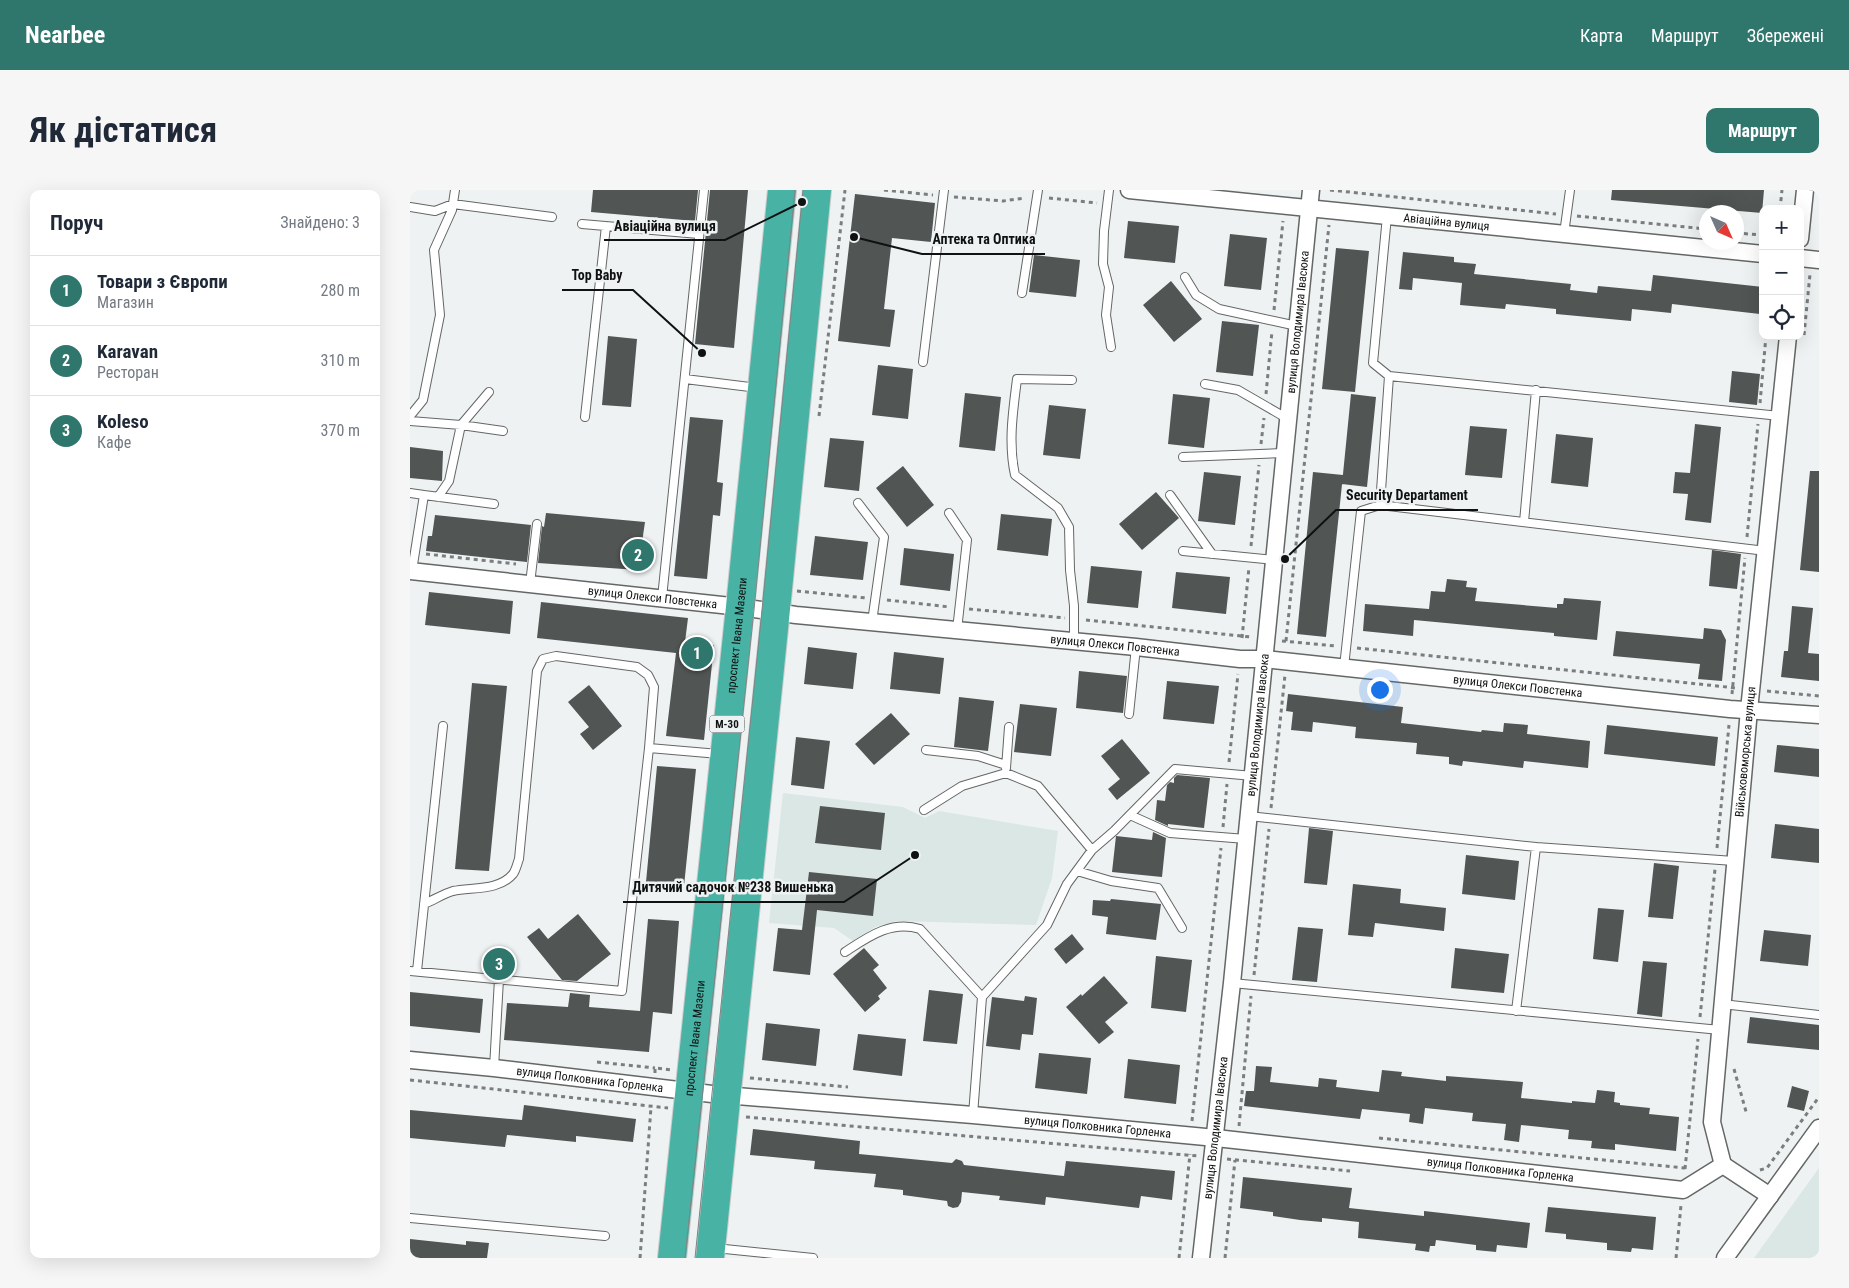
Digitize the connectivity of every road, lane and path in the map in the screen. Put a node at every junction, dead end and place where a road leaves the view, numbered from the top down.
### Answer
1 (454, 190) edge
2 (704, 190) edge
3 (782, 190) edge
4 (817, 190) edge
5 (944, 190) edge
6 (1038, 190) edge
7 (1109, 190) edge
8 (1130, 190) edge
9 (1311, 190) edge
10 (1330, 190) edge
11 (1337, 190) edge
12 (1570, 190) edge
13 (1782, 190) edge
14 (1805, 190) edge
15 (1165, 192) edge
16 (453, 204) junction
17 (1780, 205) edge
18 (1803, 205) edge
19 (1284, 206) junction
20 (410, 207) edge
21 (1309, 208) junction
22 (1332, 210) junction
23 (1567, 215) junction
24 (1387, 216) junction
25 (552, 218) dead end
26 (582, 224) dead end
27 (606, 226) junction
28 (1699, 228) edge
29 (1744, 233) edge
30 (699, 234) junction
31 (1564, 234) junction
32 (1759, 235) edge
33 (1759, 254) edge
34 (1810, 259) edge
35 (1185, 277) dead end
36 (1022, 293) dead end
37 (1273, 321) junction
38 (1297, 326) junction
39 (1766, 340) edge
40 (1788, 340) edge
41 (1803, 344) dead end
42 (1111, 347) dead end
43 (923, 362) dead end
44 (1389, 376) junction
45 (685, 379) junction
46 (1072, 380) dead end
47 (1205, 384) dead end
48 (761, 388) junction
49 (1536, 390) junction
50 (489, 392) dead end
51 (1265, 405) junction
52 (1759, 414) junction
53 (410, 416) edge
54 (585, 416) dead end
55 (1780, 416) junction
56 (1288, 419) junction
57 (410, 421) edge
58 (461, 425) junction
59 (503, 431) dead end
60 (1285, 452) junction
61 (1260, 454) junction
62 (1183, 457) dead end
63 (410, 493) edge
64 (424, 495) junction
65 (1170, 495) dead end
66 (438, 497) junction
67 (858, 503) dead end
68 (494, 504) dead end
69 (1380, 505) junction
70 (949, 513) dead end
71 (1524, 522) junction
72 (538, 524) dead end
73 (1746, 549) junction
74 (1183, 551) dead end
75 (1766, 551) junction
76 (1212, 554) junction
77 (1250, 558) junction
78 (1274, 560) junction
79 (411, 571) edge
80 (530, 584) junction
81 (662, 598) junction
82 (740, 607) junction
83 (776, 612) junction
84 (872, 622) junction
85 (958, 630) junction
86 (1074, 641) junction
87 (1136, 647) junction
88 (1240, 659) junction
89 (1264, 659) junction
90 (1286, 661) junction
91 (1344, 667) junction
92 (1769, 691) dead end
93 (1730, 710) junction
94 (1749, 710) junction
95 (1766, 712) junction
96 (1129, 714) dead end
97 (1819, 715) edge
98 (444, 726) dead end
99 (1009, 727) dead end
100 (649, 748) junction
101 (926, 750) dead end
102 (724, 754) junction
103 (1006, 769) junction
104 (1228, 773) junction
105 (1253, 776) junction
106 (924, 810) dead end
107 (1130, 815) junction
108 (1249, 816) junction
109 (1270, 819) junction
110 (1222, 837) junction
111 (1246, 839) junction
112 (1536, 847) junction
113 (1092, 850) junction
114 (1716, 860) junction
115 (1734, 862) junction
116 (1077, 871) junction
117 (424, 904) junction
118 (1182, 928) dead end
119 (845, 952) dead end
120 (414, 971) edge
121 (500, 979) junction
122 (1232, 983) junction
123 (1252, 985) junction
124 (982, 997) junction
125 (1722, 1004) junction
126 (1516, 1011) junction
127 (1819, 1015) edge
128 (1699, 1028) junction
129 (1720, 1030) junction
130 (410, 1060) edge
131 (1732, 1062) dead end
132 (494, 1068) junction
133 (410, 1080) edge
134 (1819, 1098) edge
135 (688, 1101) junction
136 (725, 1105) junction
137 (973, 1115) junction
138 (1747, 1115) dead end
139 (1819, 1128) edge
140 (1191, 1136) junction
141 (1216, 1138) junction
142 (1237, 1141) junction
143 (1189, 1155) junction
144 (1213, 1158) junction
145 (1235, 1160) junction
146 (1724, 1165) junction
147 (1354, 1171) dead end
148 (1741, 1177) junction
149 (1682, 1190) junction
150 (1770, 1196) junction
151 (410, 1218) edge
152 (606, 1236) dead end
153 (710, 1253) edge
154 (672, 1258) edge
155 (813, 1258) edge
156 (1178, 1258) edge
157 (1201, 1258) edge
158 (1225, 1258) edge
159 (1676, 1258) edge
160 (1725, 1258) edge

1 - 16 lane
2 - 30 lane
3 - 48 highway, проспект Івана Мазепи / М-30
4 - 83 highway, М-30
5 - 43 lane
6 - 36 lane
7 - 42 lane
8 - 15 street, Авіаційна вулиця
9 - 21 street, вулиця Володимира Івасюка
10 - 11 path
11 - 22 path
11 - 23 path
12 - 23 lane
13 - 17 path
14 - 18 street
15 - 19 street, Авіаційна вулиця
16 - 20 lane
16 - 25 lane
16 - 53 lane
19 - 21 street, Авіаційна вулиця
19 - 37 path
21 - 22 street, Авіаційна вулиця
21 - 38 street, вулиця Володимира Івасюка
22 - 24 street, Авіаційна вулиця
22 - 90 path
23 - 28 path
23 - 31 lane
24 - 31 street, Авіаційна вулиця
24 - 44 lane
26 - 27 lane
27 - 30 lane
27 - 54 lane
29 - 32 path
30 - 45 lane
31 - 33 street, Авіаційна вулиця
34 - 41 path
35 - 37 lane
37 - 38 lane
37 - 51 path
38 - 56 street, вулиця Володимира Івасюка
39 - 52 path
40 - 55 street, Військовоморська вулиця
44 - 49 lane
44 - 69 lane
45 - 48 lane
45 - 81 lane
46 - 86 lane
47 - 51 lane
48 - 82 highway, проспект Івана Мазепи / М-30
49 - 52 lane
49 - 71 lane
50 - 58 lane
51 - 56 lane
51 - 61 path
52 - 55 lane
52 - 73 path
55 - 75 street, Військовоморська вулиця
56 - 60 street, вулиця Володимира Івасюка
57 - 58 lane
58 - 59 lane
58 - 66 lane
60 - 61 lane
60 - 78 street, вулиця Володимира Івасюка
61 - 62 lane
61 - 77 path
63 - 64 lane
64 - 66 lane
64 - 79 lane
65 - 76 lane
66 - 68 lane
67 - 84 lane
69 - 71 lane
69 - 91 lane
70 - 85 lane
71 - 73 lane
72 - 80 lane
73 - 75 lane
73 - 93 path
74 - 76 lane
75 - 94 street, Військовоморська вулиця
76 - 77 lane
77 - 78 lane
77 - 88 path
78 - 89 street, вулиця Володимира Івасюка
79 - 80 street, вулиця Олекси Повстенка
80 - 81 street, вулиця Олекси Повстенка
81 - 82 street, вулиця Олекси Повстенка
82 - 83 street, вулиця Олекси Повстенка
82 - 102 highway, проспект Івана Мазепи / М-30
83 - 84 street, вулиця Олекси Повстенка
83 - 136 highway, М-30
84 - 85 street, вулиця Олекси Повстенка
85 - 86 street, вулиця Олекси Повстенка
86 - 87 street, вулиця Олекси Повстенка
87 - 88 street, вулиця Олекси Повстенка
87 - 96 lane
88 - 89 street, вулиця Олекси Повстенка
88 - 104 path
89 - 90 street, вулиця Олекси Повстенка
89 - 105 street, вулиця Володимира Івасюка
90 - 91 street, вулиця Олекси Повстенка
90 - 109 path
91 - 93 street, вулиця Олекси Повстенка
92 - 95 path
93 - 94 street, вулиця Олекси Повстенка
93 - 114 path
94 - 95 street, вулиця Олекси Повстенка
94 - 115 street, Військовоморська вулиця
95 - 97 street, вулиця Олекси Повстенка
98 - 117 lane
99 - 103 lane
100 - 102 lane
100 - 117 lane
100 - 121 lane
101 - 103 lane
102 - 135 highway, проспект Івана Мазепи / М-30
103 - 106 lane
103 - 113 lane
104 - 105 lane
104 - 107 lane
104 - 110 path
105 - 108 street, вулиця Володимира Івасюка
107 - 110 lane
107 - 113 lane
108 - 109 lane
108 - 111 street, вулиця Володимира Івасюка
109 - 112 lane
109 - 123 path
110 - 111 lane
110 - 140 path
111 - 122 street, вулиця Володимира Івасюка
112 - 114 lane
112 - 126 lane
113 - 116 lane
114 - 115 lane
114 - 128 path
115 - 125 street, Військовоморська вулиця
116 - 118 lane
116 - 124 lane
117 - 120 lane
119 - 124 lane
120 - 121 lane
121 - 132 lane
122 - 123 lane
122 - 141 street, вулиця Володимира Івасюка
123 - 126 lane
123 - 142 path
124 - 137 lane
125 - 127 lane
125 - 129 street, Військовоморська вулиця
126 - 128 lane
128 - 129 lane
128 - 149 path
129 - 146 street, Військовоморська вулиця
130 - 132 street, вулиця Полковника Горленка
131 - 138 path
132 - 135 street, вулиця Полковника Горленка
133 - 135 path
134 - 148 path
135 - 136 street, вулиця Полковника Горленка
135 - 154 highway, проспект Івана Мазепи / М-30
136 - 137 street, вулиця Полковника Горленка
136 - 143 path
136 - 153 highway, М-30
137 - 140 street, вулиця Полковника Горленка
139 - 150 street
140 - 141 street, вулиця Полковника Горленка
140 - 143 path
141 - 142 street, вулиця Полковника Горленка
141 - 144 street, вулиця Володимира Івасюка
142 - 145 path
142 - 149 street, вулиця Полковника Горленка
143 - 144 path
143 - 156 path
144 - 145 path
144 - 157 street, вулиця Володимира Івасюка
145 - 147 path
145 - 158 path
146 - 148 street
146 - 149 street
148 - 150 street
149 - 159 path
150 - 160 street
151 - 152 lane
153 - 155 lane

